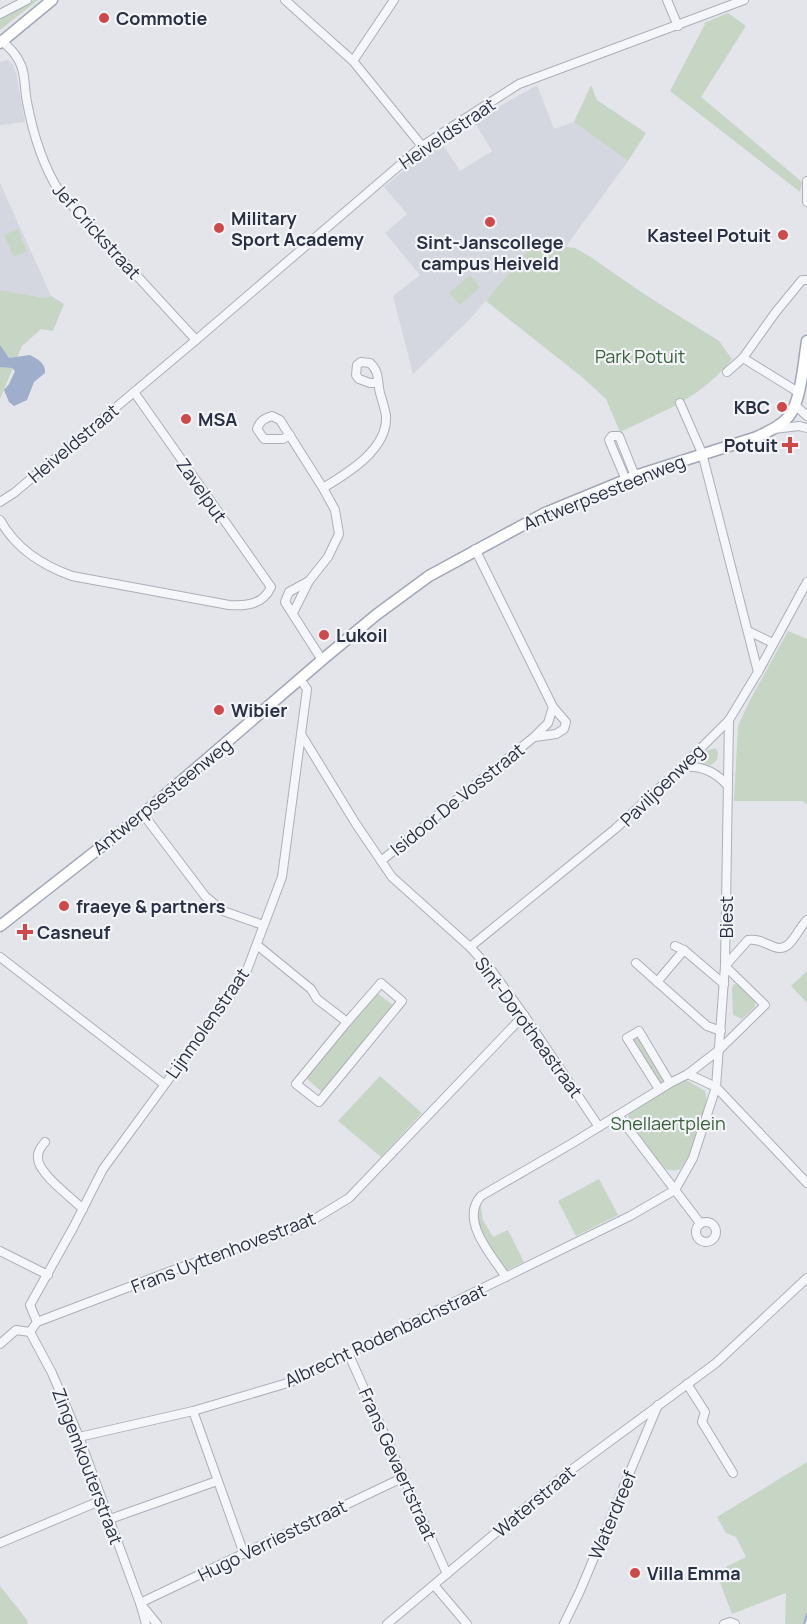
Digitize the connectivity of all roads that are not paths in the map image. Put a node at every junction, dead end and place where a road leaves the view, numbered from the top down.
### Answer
1 (27, 0) edge
2 (52, 0) edge
3 (285, 0) edge
4 (394, 0) edge
5 (667, 0) edge
6 (744, 0) edge
7 (0, 14) edge
8 (678, 26) junction
9 (1, 41) edge
10 (353, 61) junction
11 (422, 146) junction
12 (807, 181) edge
13 (807, 202) edge
14 (807, 280) edge
15 (196, 340) junction
16 (807, 341) edge
17 (743, 358) junction
18 (727, 372) dead end
19 (377, 382) dead end
20 (134, 392) junction
21 (798, 392) junction
22 (680, 403) dead end
23 (795, 405) junction
24 (807, 416) edge
25 (807, 428) edge
26 (774, 429) junction
27 (290, 435) dead end
28 (702, 453) junction
29 (323, 488) junction
30 (0, 501) edge
31 (0, 520) edge
32 (476, 549) junction
33 (309, 580) junction
34 (807, 582) edge
35 (293, 613) junction
36 (748, 631) junction
37 (773, 643) junction
38 (322, 660) junction
39 (758, 672) junction
40 (300, 679) junction
41 (553, 707) junction
42 (729, 720) junction
43 (301, 734) junction
44 (534, 737) junction
45 (682, 767) junction
46 (727, 785) junction
47 (143, 814) junction
48 (381, 861) junction
49 (807, 920) edge
50 (263, 925) junction
51 (0, 926) edge
52 (257, 945) junction
53 (675, 946) dead end
54 (470, 947) junction
55 (684, 950) junction
56 (0, 957) edge
57 (636, 963) dead end
58 (725, 966) junction
59 (657, 982) junction
60 (724, 984) junction
61 (524, 1015) junction
62 (347, 1023) junction
63 (721, 1031) junction
64 (719, 1050) junction
65 (688, 1074) junction
66 (670, 1083) junction
67 (164, 1084) junction
68 (716, 1087) junction
69 (659, 1089) junction
70 (618, 1115) junction
71 (599, 1127) junction
72 (45, 1142) dead end
73 (807, 1182) edge
74 (675, 1190) junction
75 (83, 1209) junction
76 (700, 1223) dead end
77 (0, 1251) edge
78 (48, 1275) junction
79 (506, 1277) junction
80 (807, 1278) edge
81 (37, 1322) junction
82 (30, 1332) junction
83 (0, 1344) edge
84 (349, 1355) junction
85 (687, 1384) junction
86 (658, 1404) junction
87 (193, 1411) junction
88 (79, 1437) junction
89 (733, 1473) dead end
90 (404, 1477) junction
91 (217, 1481) junction
92 (102, 1500) junction
93 (110, 1519) junction
94 (0, 1543) edge
95 (244, 1554) junction
96 (447, 1574) junction
97 (434, 1585) junction
98 (140, 1603) junction
99 (146, 1624) edge
100 (157, 1624) edge
101 (387, 1624) edge
102 (467, 1624) edge
103 (564, 1624) edge
104 (724, 1624) edge
105 (735, 1624) edge

1 - 7 street
2 - 9 main road
3 - 10 street
4 - 10 street
5 - 8 street
6 - 8 street, Heiveldstraat
8 - 11 street, Heiveldstraat
9 - 15 street, Jef Crickstraat
10 - 11 street
11 - 15 street, Heiveldstraat
12 - 13 street
14 - 17 street
15 - 20 street, Heiveldstraat
16 - 21 main road, Antwerpsesteenweg
17 - 18 street
17 - 21 street
19 - 29 street
20 - 30 street, Heiveldstraat
20 - 31 street, Zavelput
21 - 23 main road, Antwerpsesteenweg
22 - 28 street
23 - 24 street
23 - 26 main road, Antwerpsesteenweg
25 - 26 street
26 - 28 main road, Antwerpsesteenweg
27 - 29 street
28 - 32 main road, Antwerpsesteenweg
28 - 36 street
29 - 33 street
32 - 38 main road, Antwerpsesteenweg
32 - 41 street, Isidoor De Vosstraat
33 - 35 street
33 - 35 street
34 - 37 street, Paviljoenweg
35 - 38 street
36 - 37 street
36 - 39 street
37 - 39 street, Paviljoenweg
38 - 40 main road, Antwerpsesteenweg
39 - 42 street, Paviljoenweg
40 - 43 street, Lijnmolenstraat
40 - 47 main road, Antwerpsesteenweg
41 - 44 street, Isidoor De Vosstraat
41 - 44 street, Isidoor De Vosstraat
42 - 45 street, Paviljoenweg
42 - 46 street, Biest
43 - 48 street, Sint-Dorotheastraat
43 - 50 street, Lijnmolenstraat
44 - 48 street, Isidoor De Vosstraat
45 - 46 street
45 - 54 street, Paviljoenweg
46 - 58 street, Biest
47 - 50 street
47 - 51 main road, Antwerpsesteenweg
48 - 54 street, Sint-Dorotheastraat
49 - 58 street
50 - 52 street, Lijnmolenstraat
52 - 62 street
52 - 67 street, Lijnmolenstraat
53 - 55 street
54 - 61 street, Sint-Dorotheastraat
55 - 59 street
55 - 60 street
56 - 67 street
57 - 59 street
58 - 60 street, Biest
58 - 64 street
59 - 63 street
60 - 63 street, Biest
61 - 71 street, Sint-Dorotheastraat
61 - 81 street, Frans Uyttenhovestraat
62 - 62 street
63 - 64 street, Biest
64 - 65 street
64 - 68 street, Biest
65 - 66 street
65 - 68 street
66 - 69 street
66 - 69 street
67 - 75 street, Lijnmolenstraat
68 - 73 street
68 - 74 street, Biest
69 - 70 street
70 - 71 street
70 - 74 street
71 - 79 street
72 - 75 street
74 - 76 street
74 - 79 street, Albrecht Rodenbachstraat
75 - 78 street, Lijnmolenstraat
77 - 78 street
78 - 81 street, Lijnmolenstraat
79 - 84 street, Albrecht Rodenbachstraat
80 - 85 street, Waterstraat
81 - 82 street
82 - 83 street
82 - 88 street, Zingemkouterstraat
84 - 87 street, Albrecht Rodenbachstraat
84 - 90 street, Frans Gevaertstraat
85 - 86 street, Waterstraat
85 - 89 street
86 - 96 street, Waterstraat
86 - 103 street, Waterdreef
87 - 88 street, Albrecht Rodenbachstraat
87 - 91 street
88 - 92 street, Zingemkouterstraat
90 - 95 street, Hugo Verrieststraat
90 - 96 street, Frans Gevaertstraat
91 - 93 street
91 - 95 street
92 - 93 street, Zingemkouterstraat
92 - 94 street
93 - 98 street, Zingemkouterstraat
95 - 98 street, Hugo Verrieststraat
96 - 97 street, Waterstraat
97 - 101 street, Waterstraat
97 - 102 street
98 - 99 street, Zingemkouterstraat
98 - 100 street, Zingemkouterstraat
104 - 105 street

